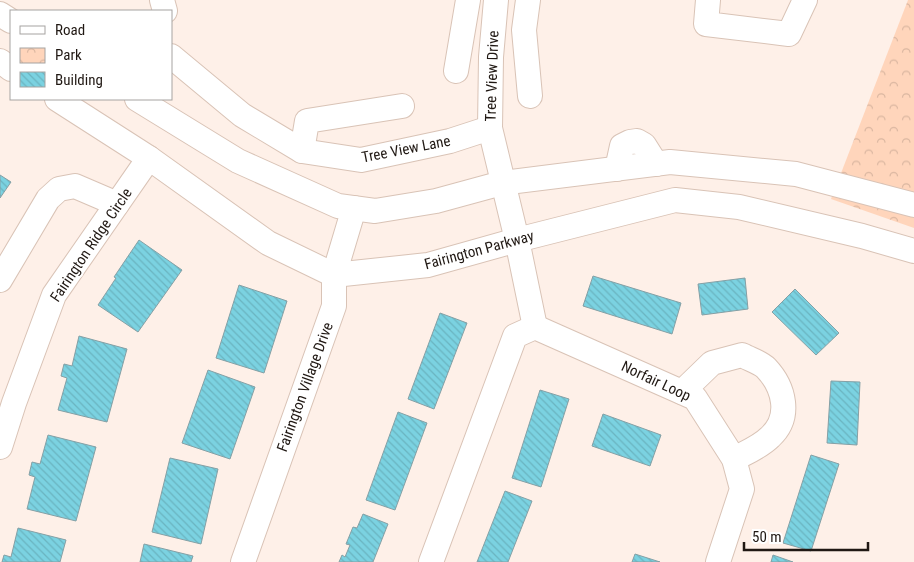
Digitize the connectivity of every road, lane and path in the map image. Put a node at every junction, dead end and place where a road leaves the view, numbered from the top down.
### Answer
1 (468, 0) edge
2 (496, 0) edge
3 (528, 0) edge
4 (708, 0) edge
5 (805, 0) edge
6 (172, 57) edge
7 (456, 71) dead end
8 (530, 96) dead end
9 (59, 100) edge
10 (139, 100) edge
11 (402, 106) dead end
12 (490, 128) junction
13 (302, 151) junction
14 (149, 158) junction
15 (502, 183) junction
16 (117, 204) junction
17 (914, 205) edge
18 (354, 208) junction
19 (517, 240) junction
20 (914, 251) edge
21 (334, 275) junction
22 (0, 280) edge
23 (535, 327) junction
24 (682, 392) junction
25 (0, 447) edge
26 (734, 458) junction
27 (243, 562) edge
28 (431, 562) edge
29 (718, 562) edge

1 - 7 street
2 - 12 street, Tree View Drive
3 - 8 street
4 - 5 street
6 - 13 street, Tree View Lane
9 - 14 street
10 - 18 street
11 - 13 street
12 - 13 street, Tree View Lane
12 - 15 street, Tree View Drive
14 - 16 street, Fairington Ridge Circle
14 - 21 street
15 - 17 street
15 - 18 street
15 - 19 street, Tree View Drive
16 - 22 street
16 - 25 street, Fairington Ridge Circle
18 - 21 street, Fairington Village Drive
19 - 20 street, Fairington Parkway
19 - 21 street, Fairington Parkway
19 - 23 street
21 - 27 street, Fairington Village Drive
23 - 24 street, Norfair Loop
23 - 28 street
24 - 26 street, Norfair Loop
24 - 26 street
26 - 29 street, Norfair Loop

